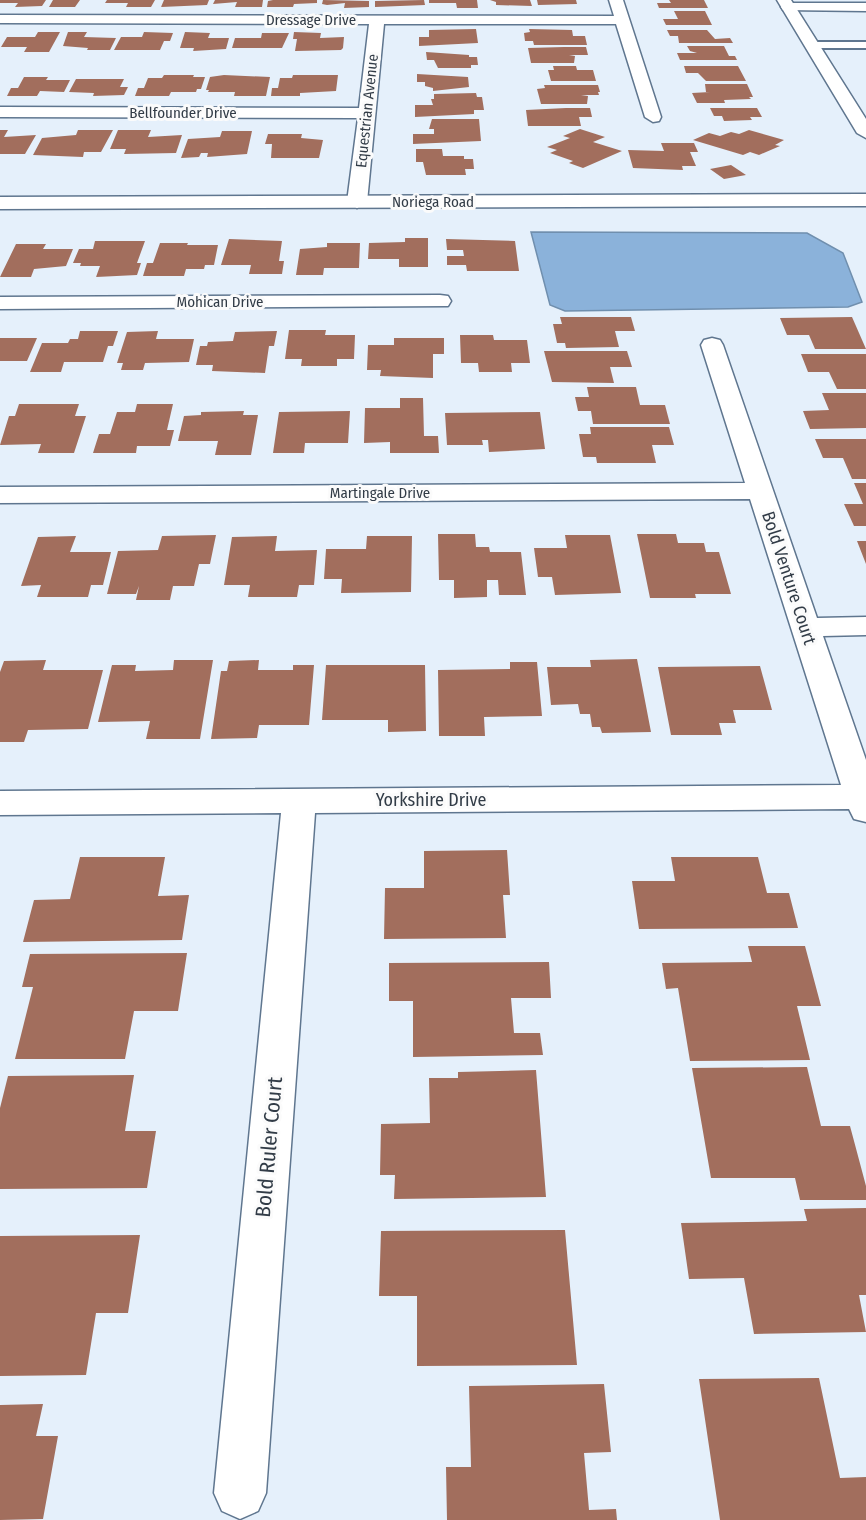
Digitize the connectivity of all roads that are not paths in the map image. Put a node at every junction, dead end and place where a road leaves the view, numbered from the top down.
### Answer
1 (616, 0) edge
2 (786, 4) edge
3 (866, 8) edge
4 (0, 19) edge
5 (377, 20) junction
6 (622, 20) junction
7 (812, 45) junction
8 (866, 45) edge
9 (0, 112) edge
10 (367, 113) junction
11 (653, 117) dead end
12 (866, 133) edge
13 (866, 200) edge
14 (357, 202) junction
15 (0, 203) edge
16 (440, 301) dead end
17 (0, 303) edge
18 (712, 345) dead end
19 (760, 491) junction
20 (0, 495) edge
21 (866, 626) edge
22 (805, 627) junction
23 (299, 801) junction
24 (0, 803) edge
25 (864, 804) edge
26 (240, 1493) dead end

1 - 6 street
2 - 3 street
2 - 7 street
4 - 5 street, Dressage Drive
5 - 6 street, Dressage Drive
5 - 10 street, Equestrian Avenue
6 - 11 street
7 - 8 lane
7 - 12 street
9 - 10 street, Bellfounder Drive
10 - 14 street, Equestrian Avenue
13 - 14 street, Noriega Road
14 - 15 street, Noriega Road
16 - 17 street, Mohican Drive
18 - 19 street, Bold Venture Court
19 - 20 street, Martingale Drive
19 - 22 street, Bold Venture Court
21 - 22 street
22 - 25 street, Bold Venture Court
23 - 24 street, Yorkshire Drive
23 - 25 street, Yorkshire Drive
23 - 26 street, Bold Ruler Court

